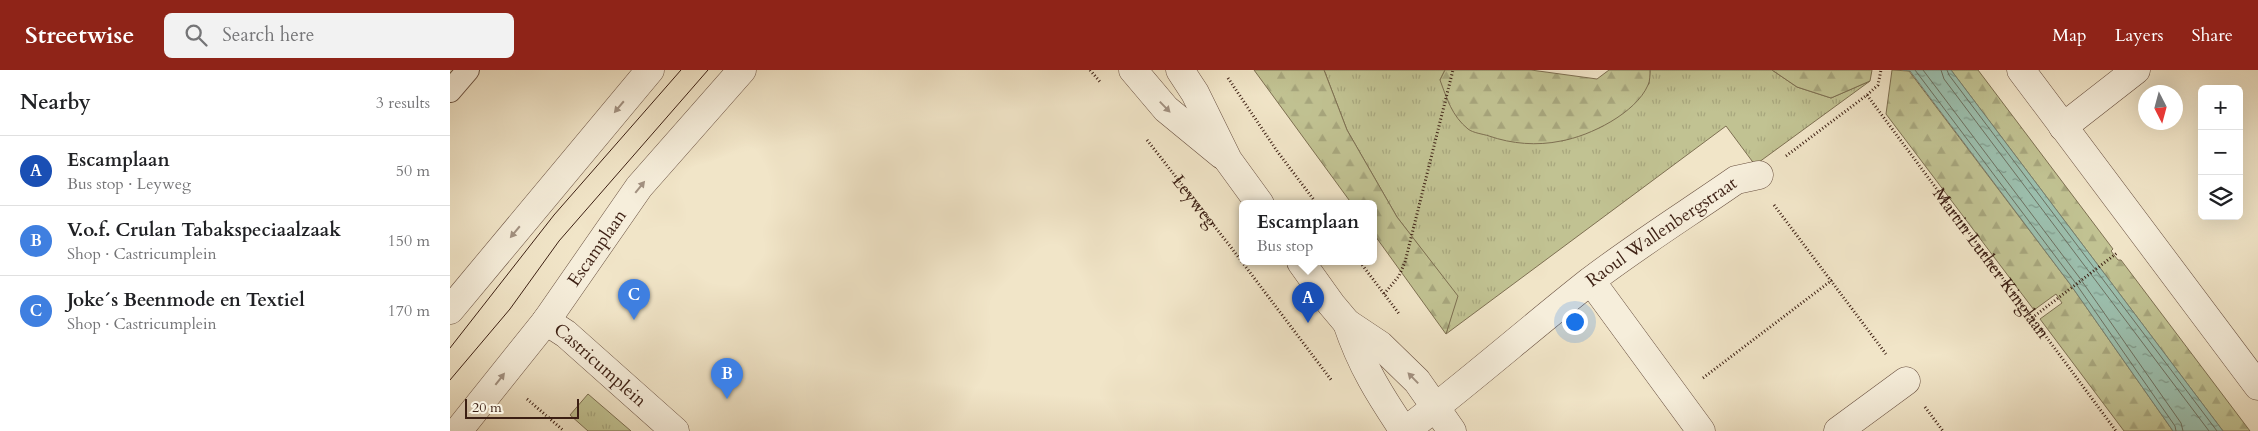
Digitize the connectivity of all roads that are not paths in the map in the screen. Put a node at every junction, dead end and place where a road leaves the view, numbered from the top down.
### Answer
1 (468, 70) edge
2 (650, 70) edge
3 (742, 70) edge
4 (1133, 70) edge
5 (1180, 70) edge
6 (2021, 70) edge
7 (2136, 70) edge
8 (450, 91) edge
9 (2063, 127) junction
10 (1228, 160) junction
11 (1759, 175) road end
12 (1257, 200) edge
13 (1303, 265) edge
14 (1591, 281) junction
15 (450, 310) edge
16 (546, 321) junction
17 (1347, 323) junction
18 (1906, 381) road end
19 (2258, 386) edge
20 (1436, 408) junction
21 (458, 431) edge
22 (675, 431) edge
23 (1405, 431) edge
24 (1452, 431) edge
25 (1701, 431) edge
26 (1838, 431) edge

1 - 8 lane
2 -> 15 street
16 -> 3 street, Escamplaan
4 -> 10 street
5 - 10 street
6 - 9 street
7 - 9 street
9 - 19 street
10 - 12 street
11 - 14 street, Raoul Wallenbergstraat
13 - 17 street
14 - 20 street, Raoul Wallenbergstraat
14 - 25 street
21 -> 16 street, Escamplaan
16 - 22 street, Castricumplein
20 -> 17 street
17 - 23 street
18 - 26 street
20 - 23 street, Raoul Wallenbergstraat
20 - 24 street

